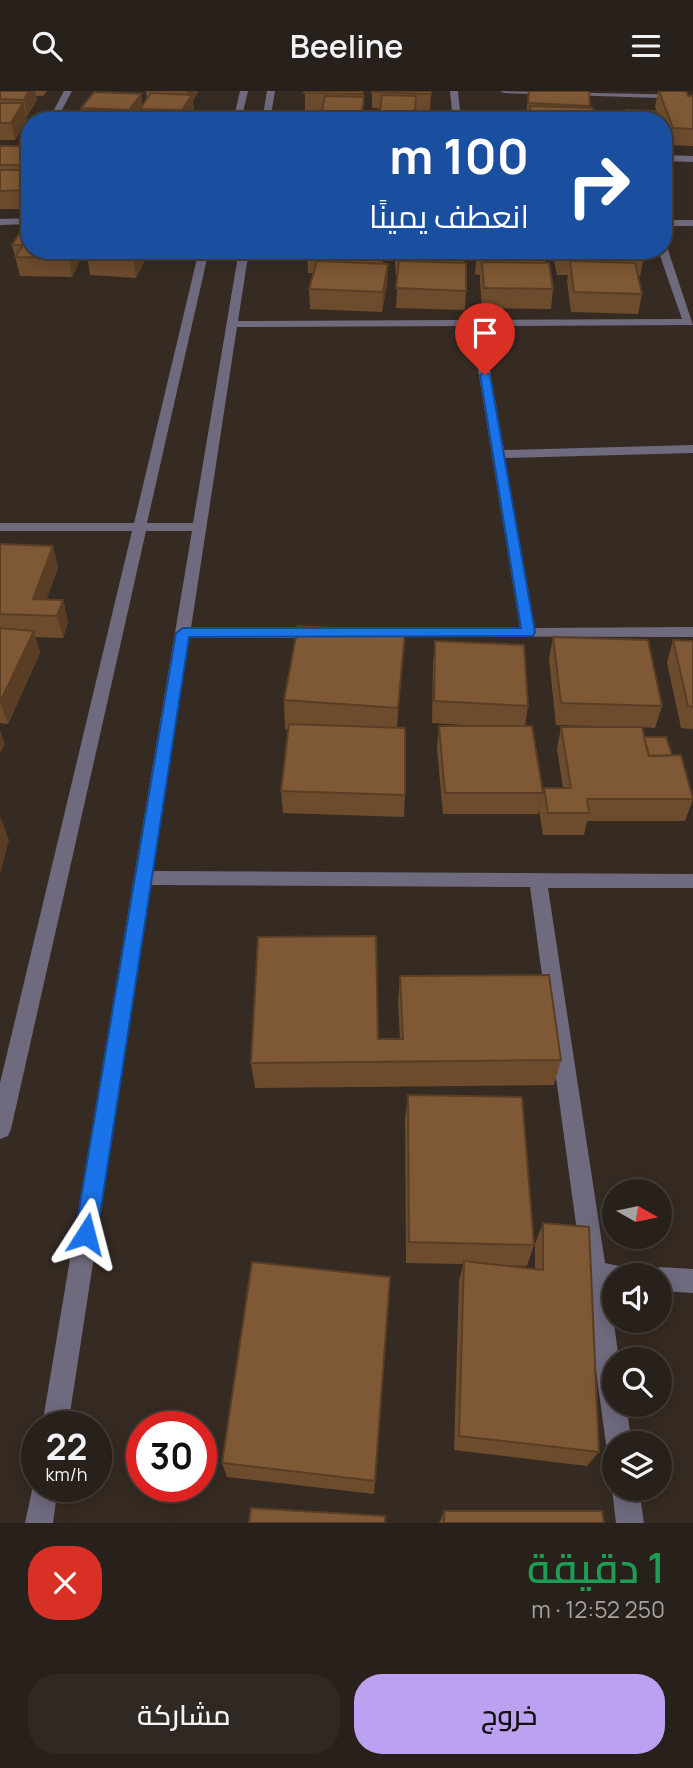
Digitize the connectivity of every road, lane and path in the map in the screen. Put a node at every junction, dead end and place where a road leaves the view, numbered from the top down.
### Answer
1 (68, 91) edge
2 (244, 91) edge
3 (271, 91) edge
4 (454, 91) edge
5 (504, 91) edge
6 (625, 93) edge
7 (693, 97) edge
8 (57, 112) edge
9 (239, 112) edge
10 (268, 112) edge
11 (456, 112) edge
12 (672, 158) edge
13 (693, 159) edge
14 (21, 221) edge
15 (0, 222) edge
16 (672, 223) edge
17 (693, 223) edge
18 (202, 259) edge
19 (243, 259) edge
20 (666, 259) edge
21 (691, 322) edge
22 (476, 323) junction
23 (232, 324) junction
24 (693, 449) edge
25 (499, 454) junction
26 (0, 527) edge
27 (140, 527) junction
28 (200, 527) junction
29 (528, 632) junction
30 (693, 632) edge
31 (183, 633) junction
32 (335, 633) edge
33 (362, 633) edge
34 (144, 878) junction
35 (538, 880) junction
36 (693, 881) edge
37 (0, 1129) edge
38 (594, 1274) junction
39 (602, 1275) edge
40 (672, 1280) edge
41 (693, 1281) edge
42 (57, 1411) edge
43 (617, 1431) edge
44 (627, 1501) edge
45 (43, 1502) edge
46 (40, 1523) edge
47 (630, 1523) edge

1 - 8 street
2 - 9 street
3 - 10 street
4 - 11 street
5 - 6 street
6 - 7 street
12 - 13 street
14 - 15 street
16 - 17 street
18 - 27 street
19 - 23 street
20 - 21 street
21 - 22 street
22 - 23 street
22 - 25 street
23 - 28 street
24 - 25 street
25 - 29 street
26 - 27 street
27 - 28 street
27 - 37 street
28 - 31 street
29 - 30 street
29 - 33 street
31 - 32 street
31 - 34 street
34 - 35 street
34 - 42 street
35 - 36 street
35 - 38 street
38 - 39 street
38 - 43 street
40 - 41 street
44 - 47 street
45 - 46 street

